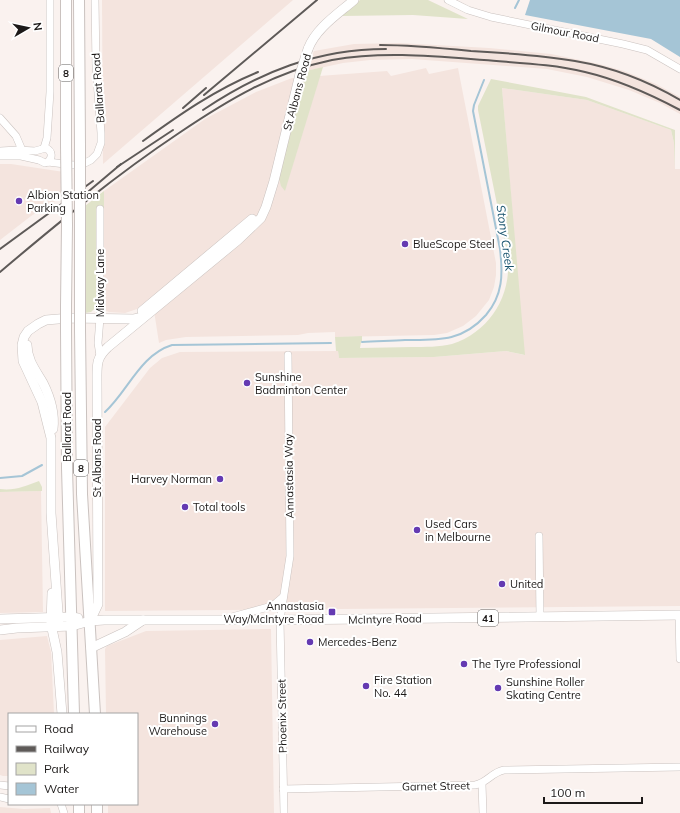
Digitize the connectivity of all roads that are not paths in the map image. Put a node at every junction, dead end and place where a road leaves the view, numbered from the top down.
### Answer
1 (50, 0) edge
2 (66, 0) edge
3 (79, 0) edge
4 (95, 0) edge
5 (354, 0) edge
6 (448, 0) edge
7 (680, 69) edge
8 (0, 118) edge
9 (10, 130) junction
10 (42, 149) junction
11 (22, 150) junction
12 (0, 151) edge
13 (13, 153) junction
14 (0, 156) edge
15 (39, 160) junction
16 (48, 162) junction
17 (100, 209) dead end
18 (182, 282) junction
19 (146, 315) junction
20 (100, 318) junction
21 (122, 318) junction
22 (288, 355) dead end
23 (100, 356) junction
24 (539, 536) dead end
25 (53, 541) junction
26 (69, 541) junction
27 (283, 597) junction
28 (680, 615) edge
29 (540, 617) junction
30 (0, 619) edge
31 (143, 620) junction
32 (218, 620) junction
33 (280, 620) junction
34 (90, 621) junction
35 (55, 622) junction
36 (72, 622) junction
37 (0, 630) edge
38 (91, 648) junction
39 (680, 658) edge
40 (62, 713) edge
41 (74, 713) edge
42 (95, 713) edge
43 (680, 767) edge
44 (482, 784) junction
45 (283, 789) junction
46 (284, 813) edge
47 (483, 813) edge

1 - 10 street
2 - 26 highway, Ballarat Road / 8, bridge
3 - 34 highway, Ballarat Road / 8, bridge
4 - 16 street, Ballarat Road
5 - 18 main road, St Albans Road, bridge
6 - 7 street, Gilmour Road
8 - 9 street
9 - 11 street
9 - 13 street
10 - 11 street
10 - 15 street
10 - 16 street
11 - 13 street
12 - 13 street
13 - 14 street
13 - 15 street
15 - 16 street
17 - 20 street, Midway Lane
18 - 19 main road, St Albans Road
18 - 21 main road, St Albans Road
19 - 21 main road, St Albans Road
19 - 23 main road, St Albans Road
20 - 21 main road, St Albans Road
20 - 23 street, Midway Lane
20 - 25 main road, St Albans Road
22 - 27 street, Annastasia Way
23 - 34 main road, St Albans Road
24 - 29 street
25 - 26 main road
25 - 35 main road, St Albans Road
26 - 36 highway, Ballarat Road / 8
27 - 32 street
27 - 33 street, Annastasia Way
28 - 29 main road, McIntyre Road / 41
28 - 39 street
29 - 33 main road, McIntyre Road / 41
30 - 35 main road, 41
31 - 32 main road, McIntyre Road / 41
31 - 34 main road, McIntyre Road / 41
31 - 38 main road
32 - 33 main road, McIntyre Road / 41
33 - 45 street, Phoenix Street
34 - 36 main road, 41
34 - 38 highway, Ballarat Road / 8
35 - 36 main road, 41
35 - 37 main road, 41
35 - 40 main road, St Albans Road
36 - 41 highway, Ballarat Road / 8
38 - 42 highway, Ballarat Road / 8
43 - 44 street, Garnet Street
44 - 45 street, Garnet Street
44 - 47 street
45 - 46 street, Phoenix Street

